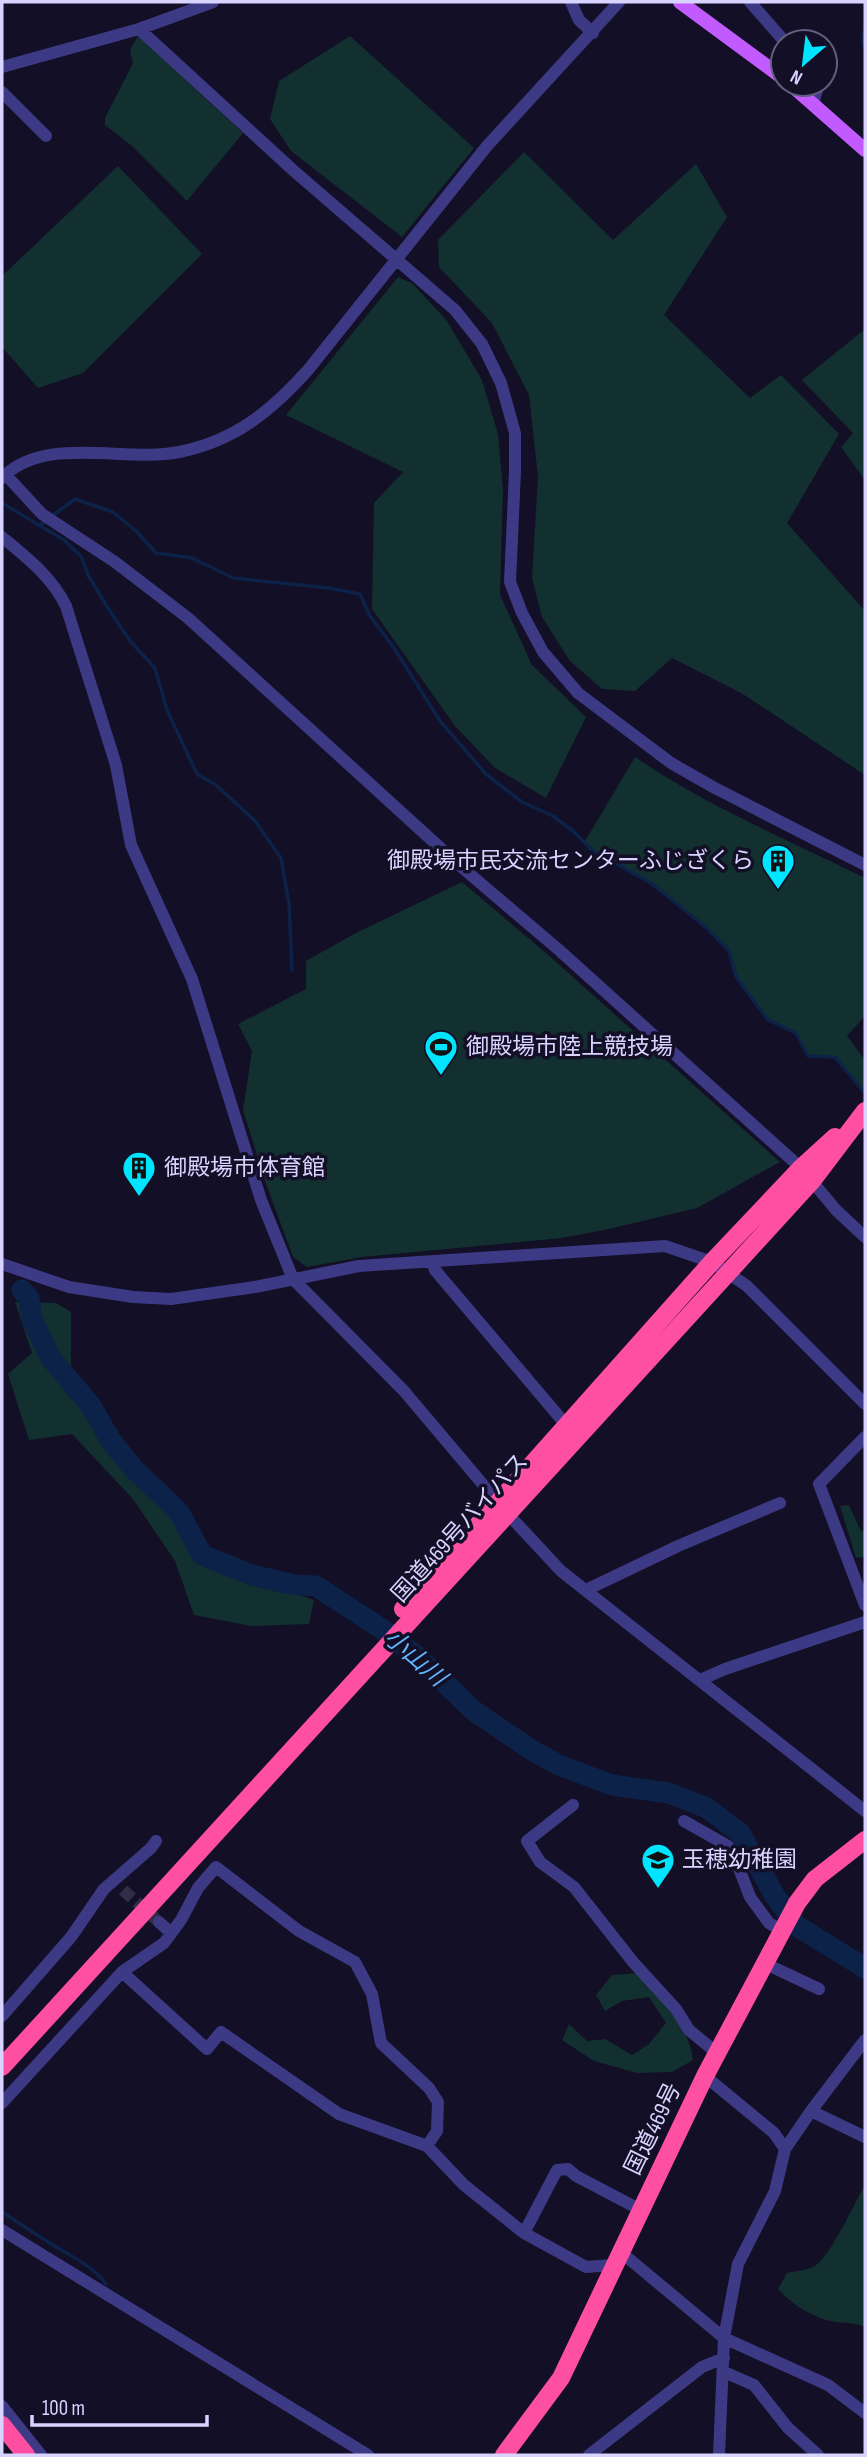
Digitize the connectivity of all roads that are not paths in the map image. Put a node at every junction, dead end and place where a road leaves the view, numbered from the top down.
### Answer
1 (213, 2) edge
2 (571, 2) edge
3 (619, 2) edge
4 (680, 2) edge
5 (750, 2) edge
6 (773, 28) edge
7 (139, 29) junction
8 (593, 33) junction
9 (2, 67) edge
10 (769, 68) edge
11 (2, 92) edge
12 (807, 98) edge
13 (815, 98) edge
14 (813, 103) junction
15 (46, 136) dead end
16 (865, 150) edge
17 (398, 260) junction
18 (4, 476) edge
19 (2, 537) edge
20 (865, 864) edge
21 (865, 1110) edge
22 (806, 1174) junction
23 (865, 1237) edge
24 (432, 1262) junction
25 (2, 1264) edge
26 (719, 1266) junction
27 (293, 1279) junction
28 (865, 1404) edge
29 (567, 1426) junction
30 (865, 1437) edge
31 (780, 1503) dead end
32 (503, 1507) junction
33 (586, 1590) junction
34 (865, 1605) edge
35 (865, 1622) edge
36 (378, 1646) junction
37 (700, 1680) junction
38 (573, 1805) dead end
39 (865, 1811) edge
40 (684, 1821) dead end
41 (865, 1840) edge
42 (156, 1841) dead end
43 (159, 1922) tunnel mouth
44 (783, 1927) junction
45 (171, 1933) junction
46 (764, 1963) junction
47 (122, 1972) junction
48 (819, 1989) dead end
49 (2, 2016) edge
50 (865, 2040) edge
51 (2, 2053) edge
52 (717, 2053) junction
53 (2, 2067) edge
54 (705, 2077) junction
55 (2, 2103) edge
56 (811, 2111) junction
57 (865, 2137) edge
58 (427, 2146) junction
59 (785, 2149) junction
60 (641, 2210) junction
61 (2, 2230) edge
62 (524, 2233) junction
63 (618, 2259) junction
64 (724, 2338) junction
65 (724, 2358) junction
66 (724, 2372) junction
67 (2, 2406) edge
68 (865, 2413) edge
69 (2, 2425) edge
70 (26, 2455) edge
71 (41, 2455) edge
72 (368, 2455) edge
73 (504, 2455) edge
74 (589, 2455) edge
75 (719, 2455) edge
76 (818, 2455) edge

1 - 7 street
2 - 8 street
3 - 8 street
4 - 10 main road
5 - 6 street
7 - 9 street
7 - 17 street
8 - 17 street
11 - 15 street
12 - 14 main road
13 - 14 street
14 - 16 main road
17 - 18 street
17 - 20 street
18 - 22 street
19 - 27 street
21 - 22 highway, 国道469号バイパス
22 - 23 street
22 - 26 highway, 国道469号バイパス
24 - 26 street
24 - 27 street
24 - 29 street
25 - 27 street
26 - 28 street
26 - 29 highway, 国道469号バイパス
26 - 32 highway, 国道469号バイパス
27 - 32 street
29 - 32 highway, 国道469号バイパス
30 - 34 street
31 - 33 street
32 - 33 street
32 - 36 highway, 国道469号バイパス
33 - 37 street
35 - 37 street
36 - 51 highway, 国道469号バイパス
36 - 53 highway, 国道469号バイパス
37 - 39 street
38 - 52 street
40 - 44 street
41 - 44 highway, 国道469号
42 - 49 street
43 - 45 street
44 - 46 highway, 国道469号
45 - 47 street
45 - 58 street
46 - 48 street
46 - 52 highway, 国道469号
47 - 55 street
47 - 58 street
50 - 56 street
52 - 54 highway, 国道469号
54 - 59 street
54 - 60 highway, 国道469号
56 - 57 street
56 - 59 street
58 - 62 street
59 - 64 street
60 - 62 street
60 - 63 highway, 国道469号
61 - 72 street
62 - 63 street
63 - 64 street
63 - 73 highway, 国道469号
64 - 65 street
64 - 68 street
65 - 66 street
65 - 74 street
66 - 75 street
66 - 76 street
67 - 71 street
69 - 70 highway

